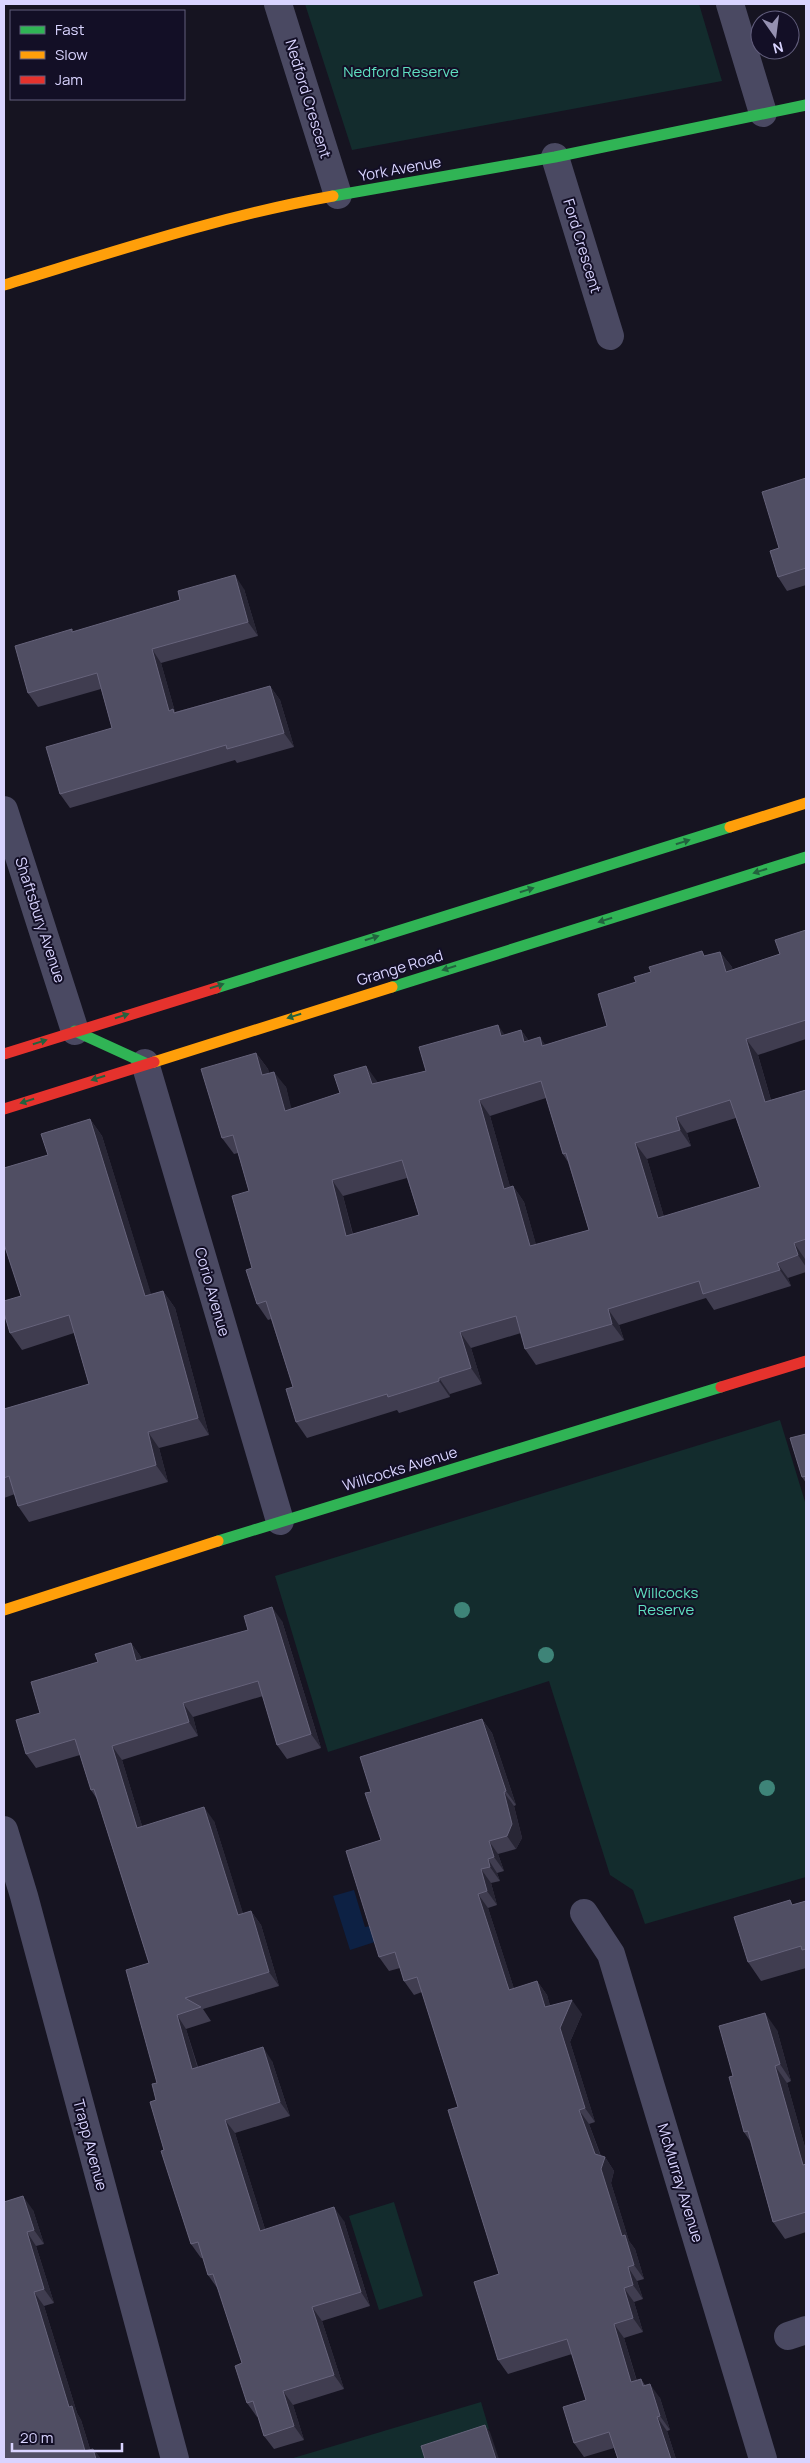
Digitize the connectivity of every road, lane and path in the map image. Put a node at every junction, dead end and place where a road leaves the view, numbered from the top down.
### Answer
1 (278, 4) edge
2 (730, 4) edge
3 (806, 105) edge
4 (763, 114) junction
5 (555, 157) junction
6 (338, 195) junction
7 (4, 284) edge
8 (610, 336) dead end
9 (806, 803) edge
10 (4, 810) edge
11 (806, 857) edge
12 (75, 1031) junction
13 (4, 1054) edge
14 (145, 1063) junction
15 (4, 1108) edge
16 (806, 1361) edge
17 (280, 1521) junction
18 (4, 1610) edge
19 (4, 1830) edge
20 (584, 1913) dead end
21 (175, 2459) edge
22 (763, 2459) edge

1 - 6 street, Nedford Crescent
2 - 4 street
3 - 4 main road, York Avenue
4 - 5 main road, York Avenue
5 - 6 main road, York Avenue
5 - 8 street, Ford Crescent
6 - 7 main road, York Avenue
12 -> 9 main road
10 - 12 street, Shaftsbury Avenue
11 -> 14 main road, Grange Road
13 -> 12 main road
12 - 14 main road
14 -> 15 main road, Grange Road
14 - 17 street, Corio Avenue
16 - 17 main road, Willcocks Avenue
17 - 18 main road, Willcocks Avenue
19 - 21 street, Trapp Avenue
20 - 22 street, McMurray Avenue

